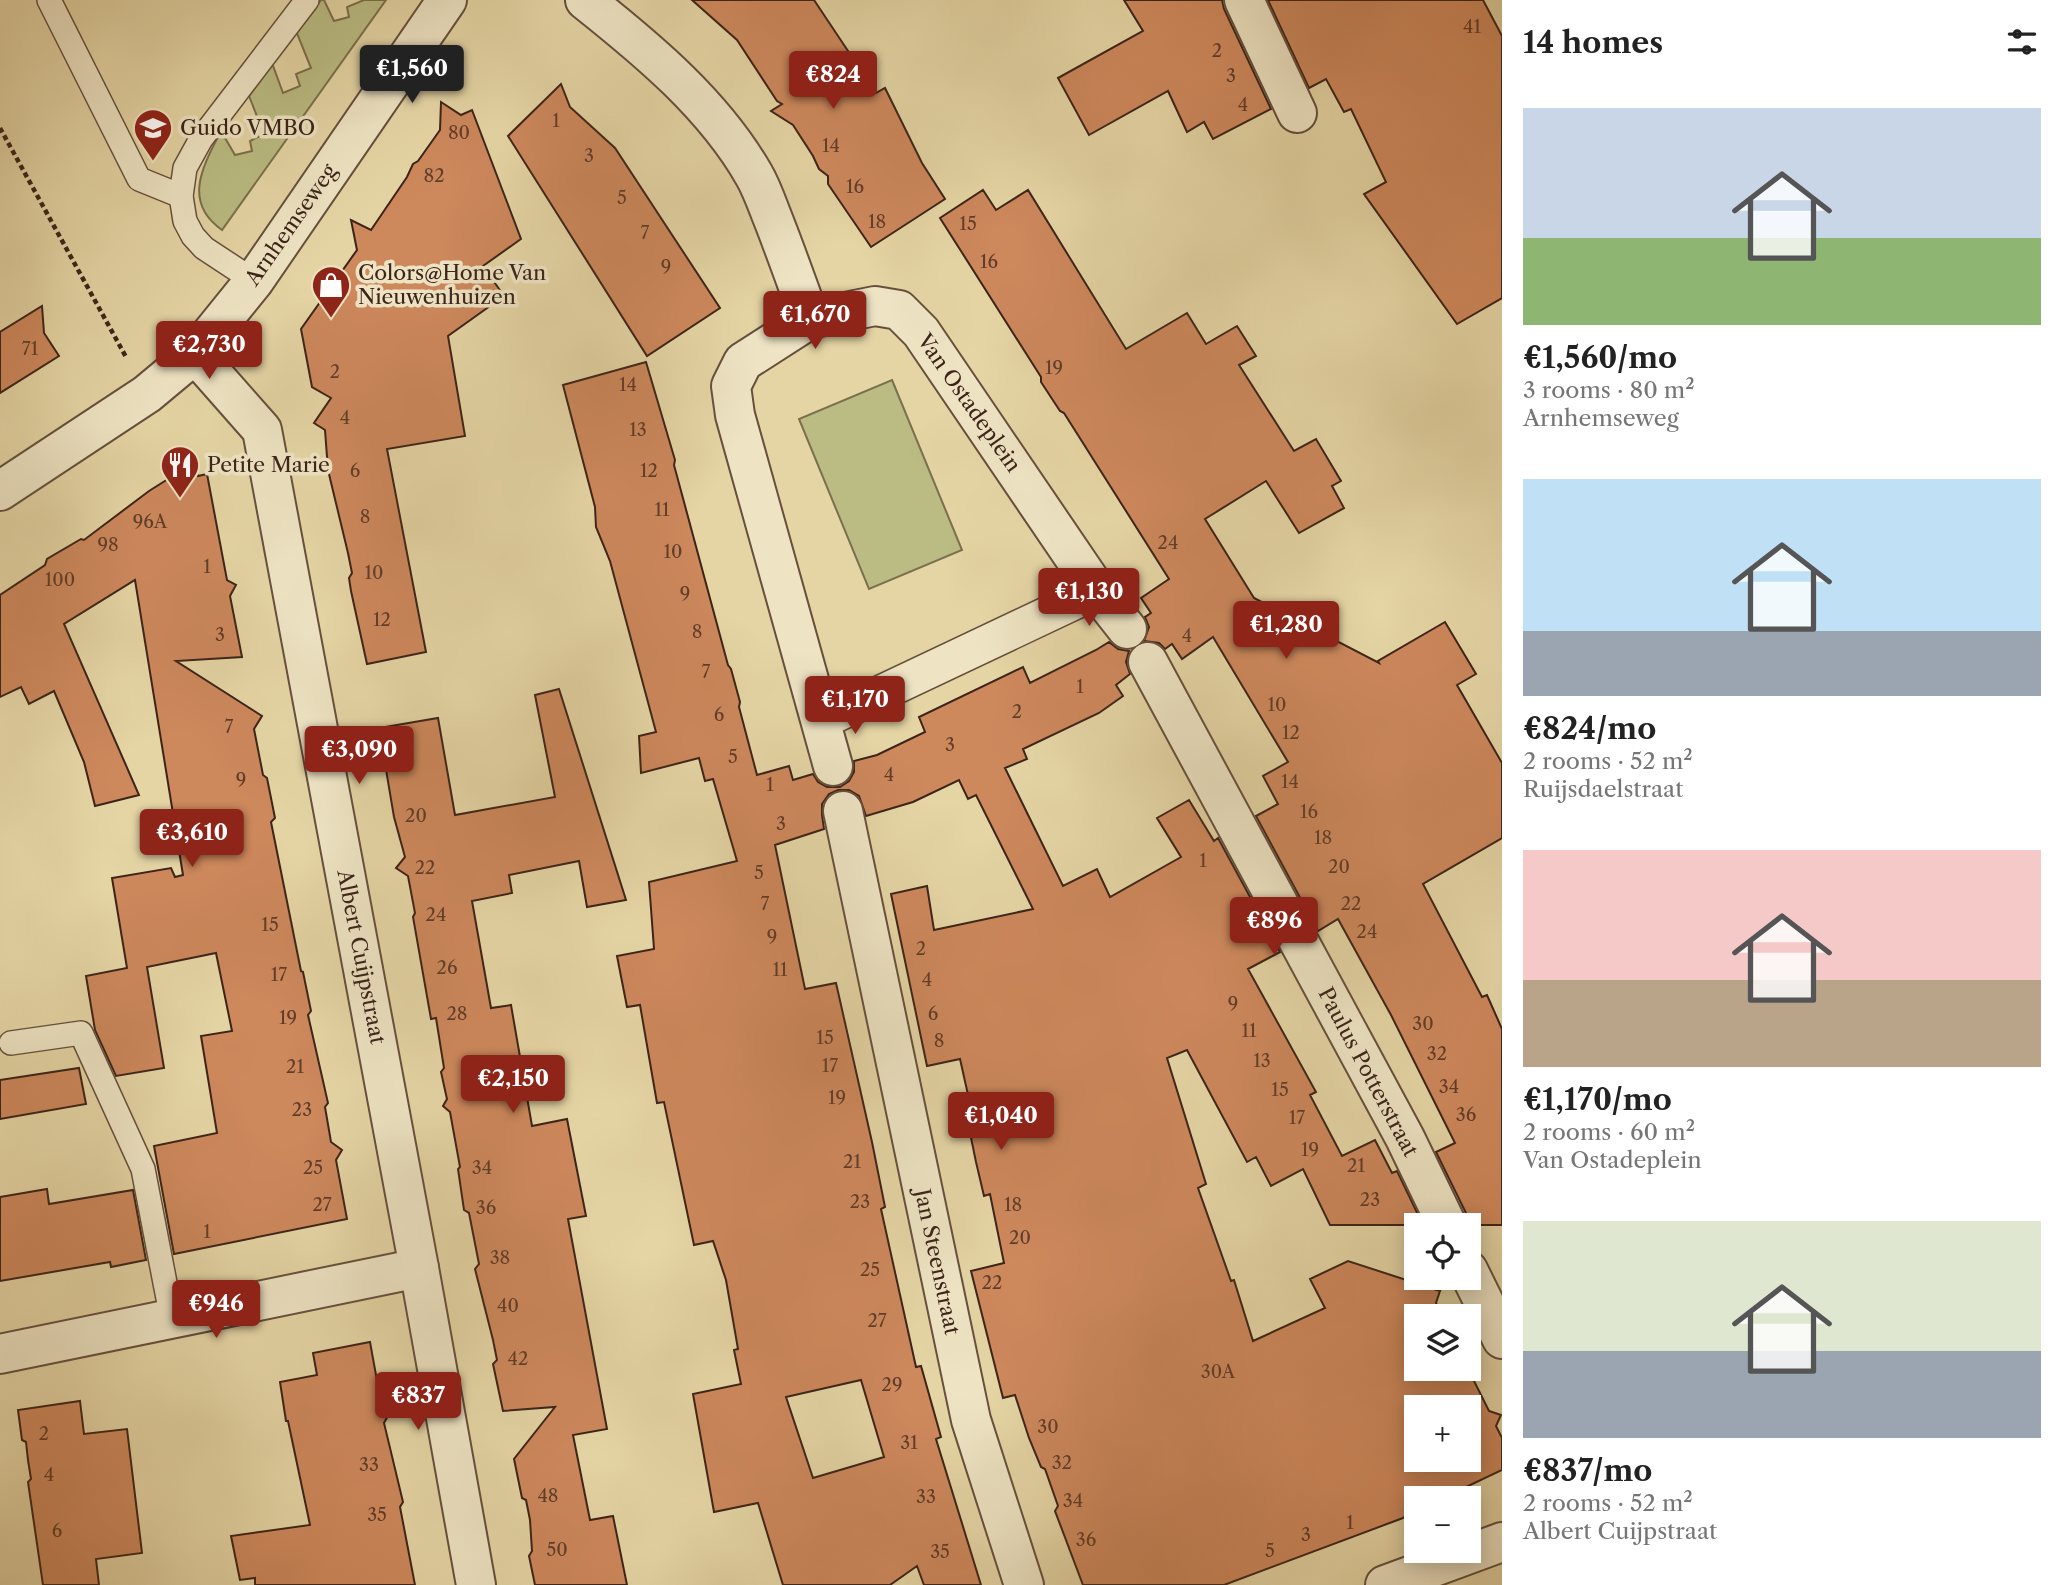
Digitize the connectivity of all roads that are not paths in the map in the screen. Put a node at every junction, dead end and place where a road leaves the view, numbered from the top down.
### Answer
1 (49, 0) edge
2 (307, 0) edge
3 (447, 0) edge
4 (585, 0) edge
5 (1244, 0) edge
6 (1297, 113) dead end
7 (181, 196) junction
8 (254, 281) junction
9 (810, 319) junction
10 (195, 354) junction
11 (0, 491) edge
12 (1097, 591) junction
13 (1127, 629) dead end
14 (1148, 662) dead end
15 (820, 722) junction
16 (833, 766) dead end
17 (843, 811) dead end
18 (11, 1043) dead end
19 (1441, 1213) edge
20 (419, 1268) junction
21 (1478, 1290) edge
22 (172, 1319) junction
23 (1502, 1339) edge
24 (0, 1354) edge
25 (1502, 1542) edge
26 (476, 1585) edge
27 (1024, 1585) edge
28 (1385, 1585) edge

1 - 7 lane
2 - 7 lane
3 - 8 street, Arnhemseweg
4 - 9 street
5 - 6 street
7 - 8 lane
8 - 10 street, Arnhemseweg
9 - 12 street, Van Ostadeplein
9 - 15 street, Van Ostadeplein
10 - 11 street, Arnhemseweg
10 - 20 street, Albert Cuijpstraat
12 - 13 street
12 - 15 street
14 - 19 street, Paulus Potterstraat
15 - 16 street
17 - 27 street, Jan Steenstraat
18 - 22 lane
20 - 22 street
20 - 26 street, Albert Cuijpstraat
21 - 23 street
22 - 24 street
25 - 28 street

